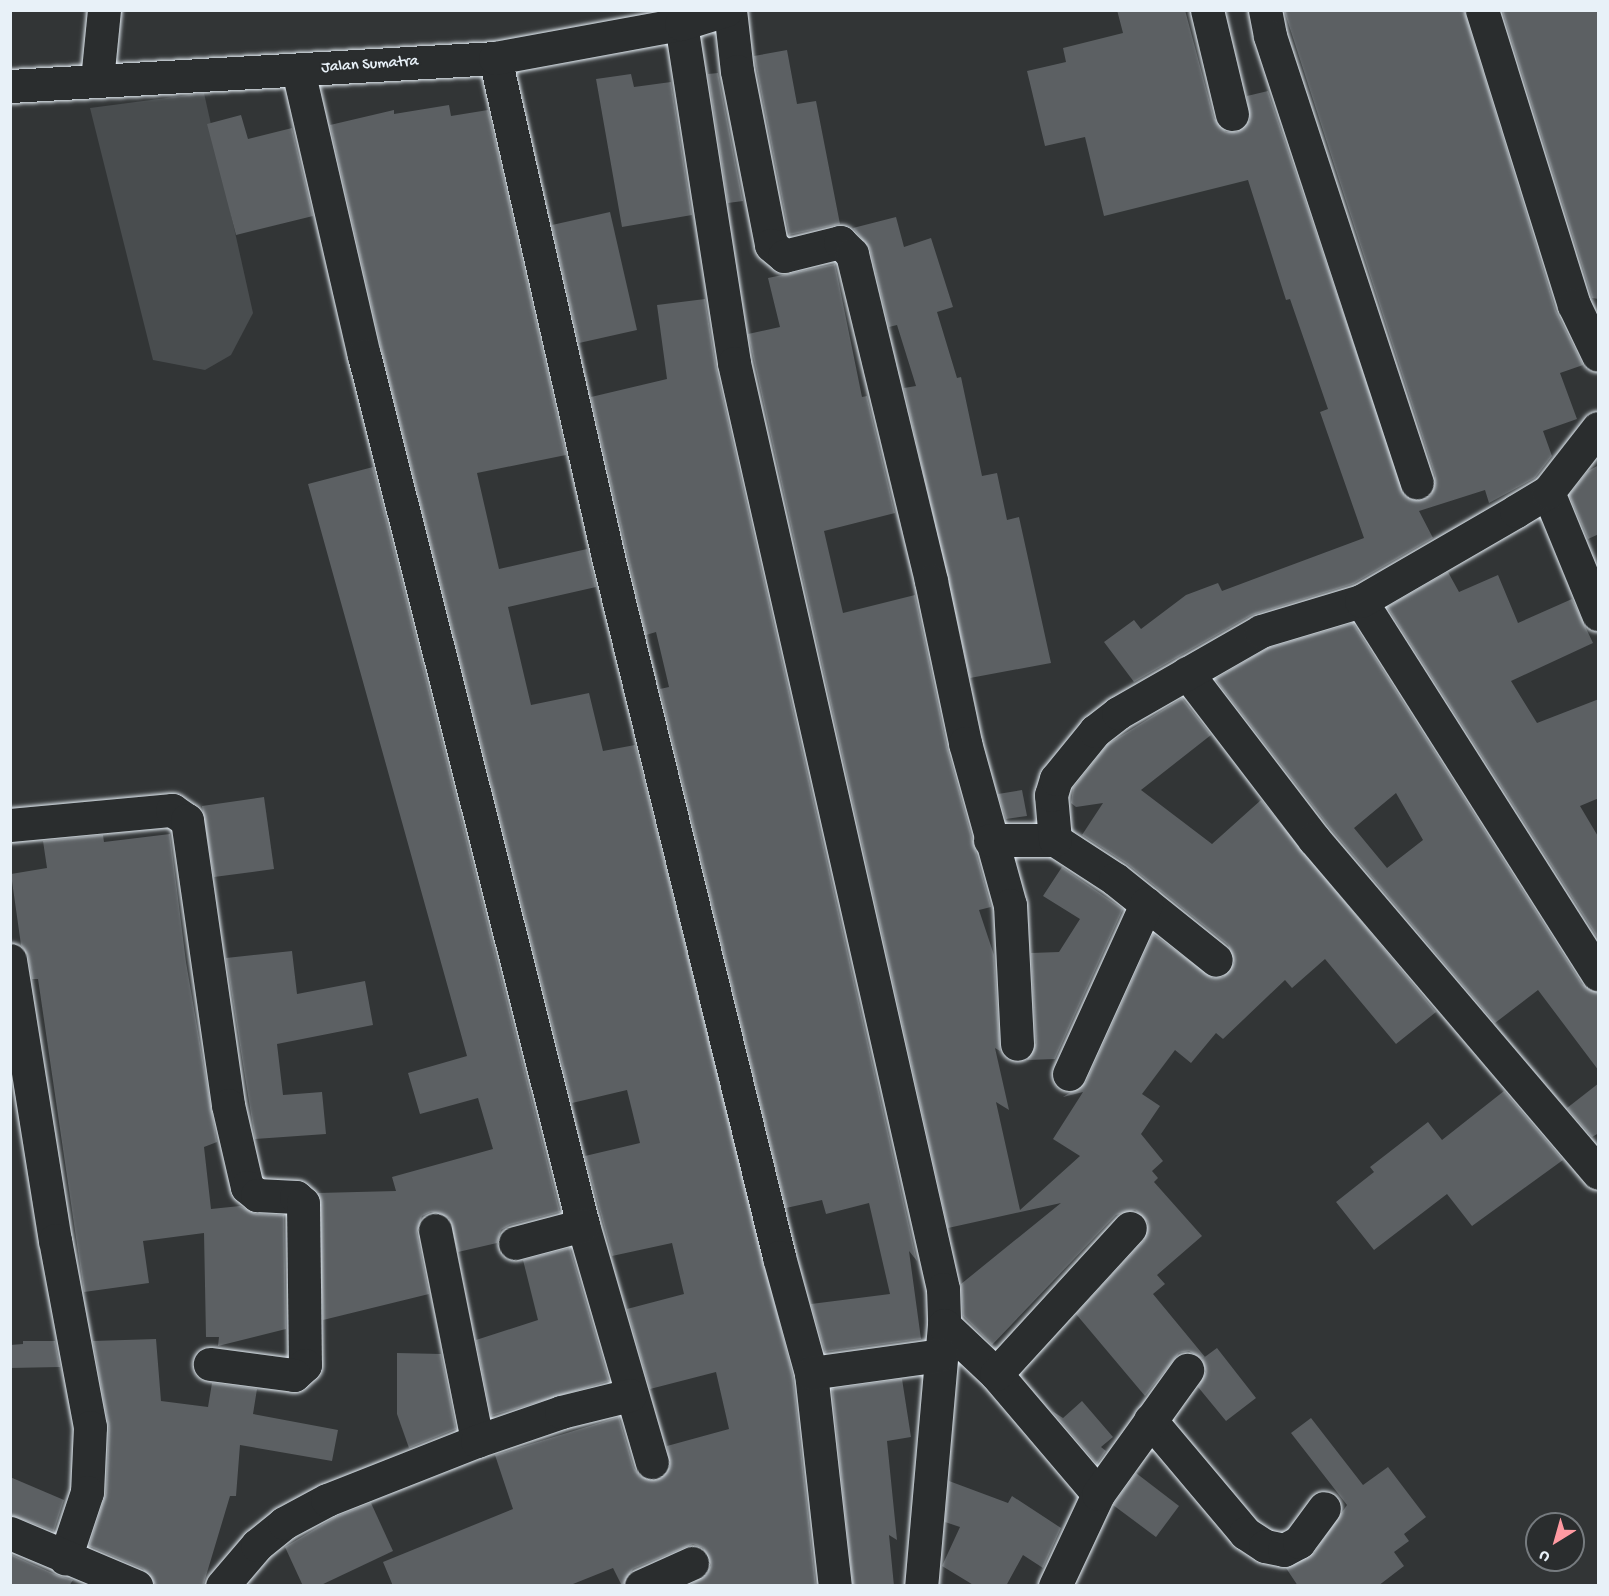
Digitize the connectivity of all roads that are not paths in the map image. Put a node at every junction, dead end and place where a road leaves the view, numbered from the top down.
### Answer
1 (104, 10) edge
2 (728, 10) edge
3 (1207, 10) edge
4 (1265, 10) edge
5 (1482, 10) edge
6 (681, 24) junction
7 (495, 58) junction
8 (298, 70) junction
9 (97, 81) junction
10 (10, 86) edge
11 (1232, 114) dead end
12 (1599, 355) edge
13 (1599, 428) edge
14 (1418, 482) dead end
15 (1548, 492) junction
16 (1361, 601) junction
17 (1599, 614) edge
18 (1186, 673) junction
19 (10, 825) edge
20 (990, 840) junction
21 (1055, 840) junction
22 (1146, 904) junction
23 (10, 960) edge
24 (1216, 960) dead end
25 (1599, 974) edge
26 (1017, 1044) dead end
27 (1069, 1074) dead end
28 (1599, 1173) edge
29 (583, 1225) junction
30 (1130, 1228) dead end
31 (435, 1230) dead end
32 (515, 1244) dead end
33 (943, 1340) junction
34 (210, 1364) dead end
35 (1187, 1370) dead end
36 (811, 1373) junction
37 (996, 1374) junction
38 (630, 1395) junction
39 (1150, 1420) junction
40 (477, 1441) junction
41 (652, 1462) dead end
42 (1098, 1494) junction
43 (1324, 1508) dead end
44 (10, 1533) edge
45 (65, 1558) junction
46 (692, 1563) dead end
47 (136, 1586) edge
48 (222, 1586) edge
49 (641, 1586) edge
50 (835, 1586) edge
51 (921, 1586) edge
52 (1055, 1586) edge

1 - 9 main road
2 - 6 main road, Jalan Sumatra
2 - 20 main road
3 - 11 main road
4 - 14 main road
5 - 12 main road
6 - 7 main road, Jalan Sumatra
6 - 33 main road
7 - 8 main road, Jalan Sumatra
7 - 36 main road
8 - 9 main road, Jalan Sumatra
8 - 29 main road
9 - 10 main road, Jalan Sumatra
13 - 15 main road
15 - 16 main road
15 - 17 main road
16 - 18 main road
16 - 25 main road
18 - 21 main road
18 - 28 main road
19 - 34 main road
20 - 21 main road
20 - 26 main road
21 - 22 main road
22 - 24 main road
22 - 27 main road
23 - 45 main road
29 - 32 main road
29 - 38 main road
30 - 37 main road
31 - 40 main road
33 - 36 main road
33 - 37 main road
33 - 51 main road
35 - 39 main road
36 - 50 main road
37 - 42 main road
38 - 40 main road
38 - 41 main road
39 - 42 main road
39 - 43 main road
40 - 48 main road
42 - 52 main road
44 - 45 main road
45 - 47 main road
46 - 49 main road

